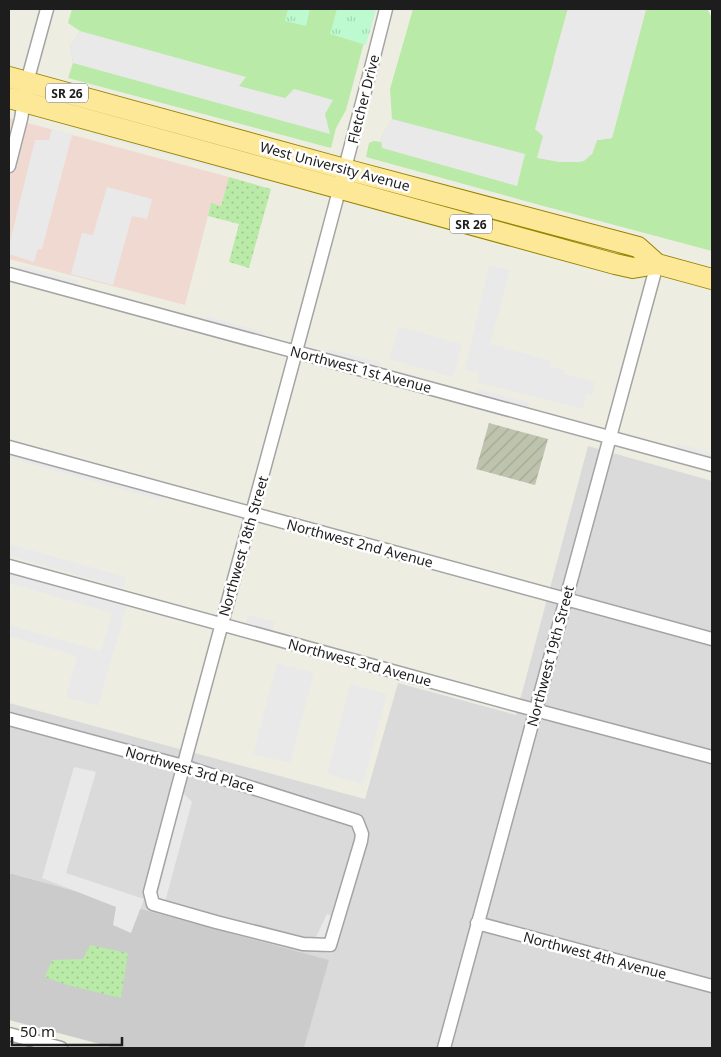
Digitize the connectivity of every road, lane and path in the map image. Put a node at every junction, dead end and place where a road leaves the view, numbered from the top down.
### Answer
1 (47, 9) edge
2 (386, 9) edge
3 (18, 80) edge
4 (17, 100) edge
5 (9, 166) edge
6 (344, 169) junction
7 (339, 188) junction
8 (657, 264) junction
9 (9, 274) edge
10 (712, 279) edge
11 (296, 352) junction
12 (609, 437) junction
13 (9, 447) edge
14 (712, 465) edge
15 (252, 514) junction
16 (9, 566) edge
17 (566, 598) junction
18 (220, 624) junction
19 (712, 639) edge
20 (535, 710) junction
21 (9, 718) edge
22 (712, 757) edge
23 (183, 766) junction
24 (153, 904) joint
25 (477, 923) junction
26 (712, 986) edge
27 (9, 1034) edge
28 (62, 1048) edge
29 (444, 1048) edge

1 - 3 street
2 - 6 street, Fletcher Drive
3 - 4 street
3 - 6 main road, West University Avenue / SR 26
4 - 5 street
4 - 7 main road, West University Avenue / SR 26
6 - 7 street, Fletcher Drive
6 - 8 main road, West University Avenue / SR 26
7 - 8 main road, West University Avenue / SR 26
7 - 11 street, Northwest 18th Street
8 - 10 main road, West University Avenue / SR 26
8 - 12 street, Northwest 19th Street
9 - 11 street, Northwest 1st Avenue
11 - 12 street, Northwest 1st Avenue
11 - 15 street, Northwest 18th Street
12 - 14 street, Northwest 1st Avenue
12 - 17 street, Northwest 19th Street
13 - 15 street, Northwest 2nd Avenue
15 - 17 street, Northwest 2nd Avenue
15 - 18 street, Northwest 18th Street
16 - 18 street, Northwest 3rd Avenue
17 - 19 street, Northwest 2nd Avenue
17 - 20 street, Northwest 19th Street
18 - 20 street, Northwest 3rd Avenue
18 - 23 street, Northwest 18th Street
20 - 22 street, Northwest 3rd Avenue
20 - 25 street, Northwest 19th Street
21 - 23 street, Northwest 3rd Place
23 - 24 street, Northwest 18th Street
23 - 24 street, Northwest 3rd Place
25 - 26 street, Northwest 4th Avenue
25 - 29 street, Northwest 19th Street
27 - 28 street

